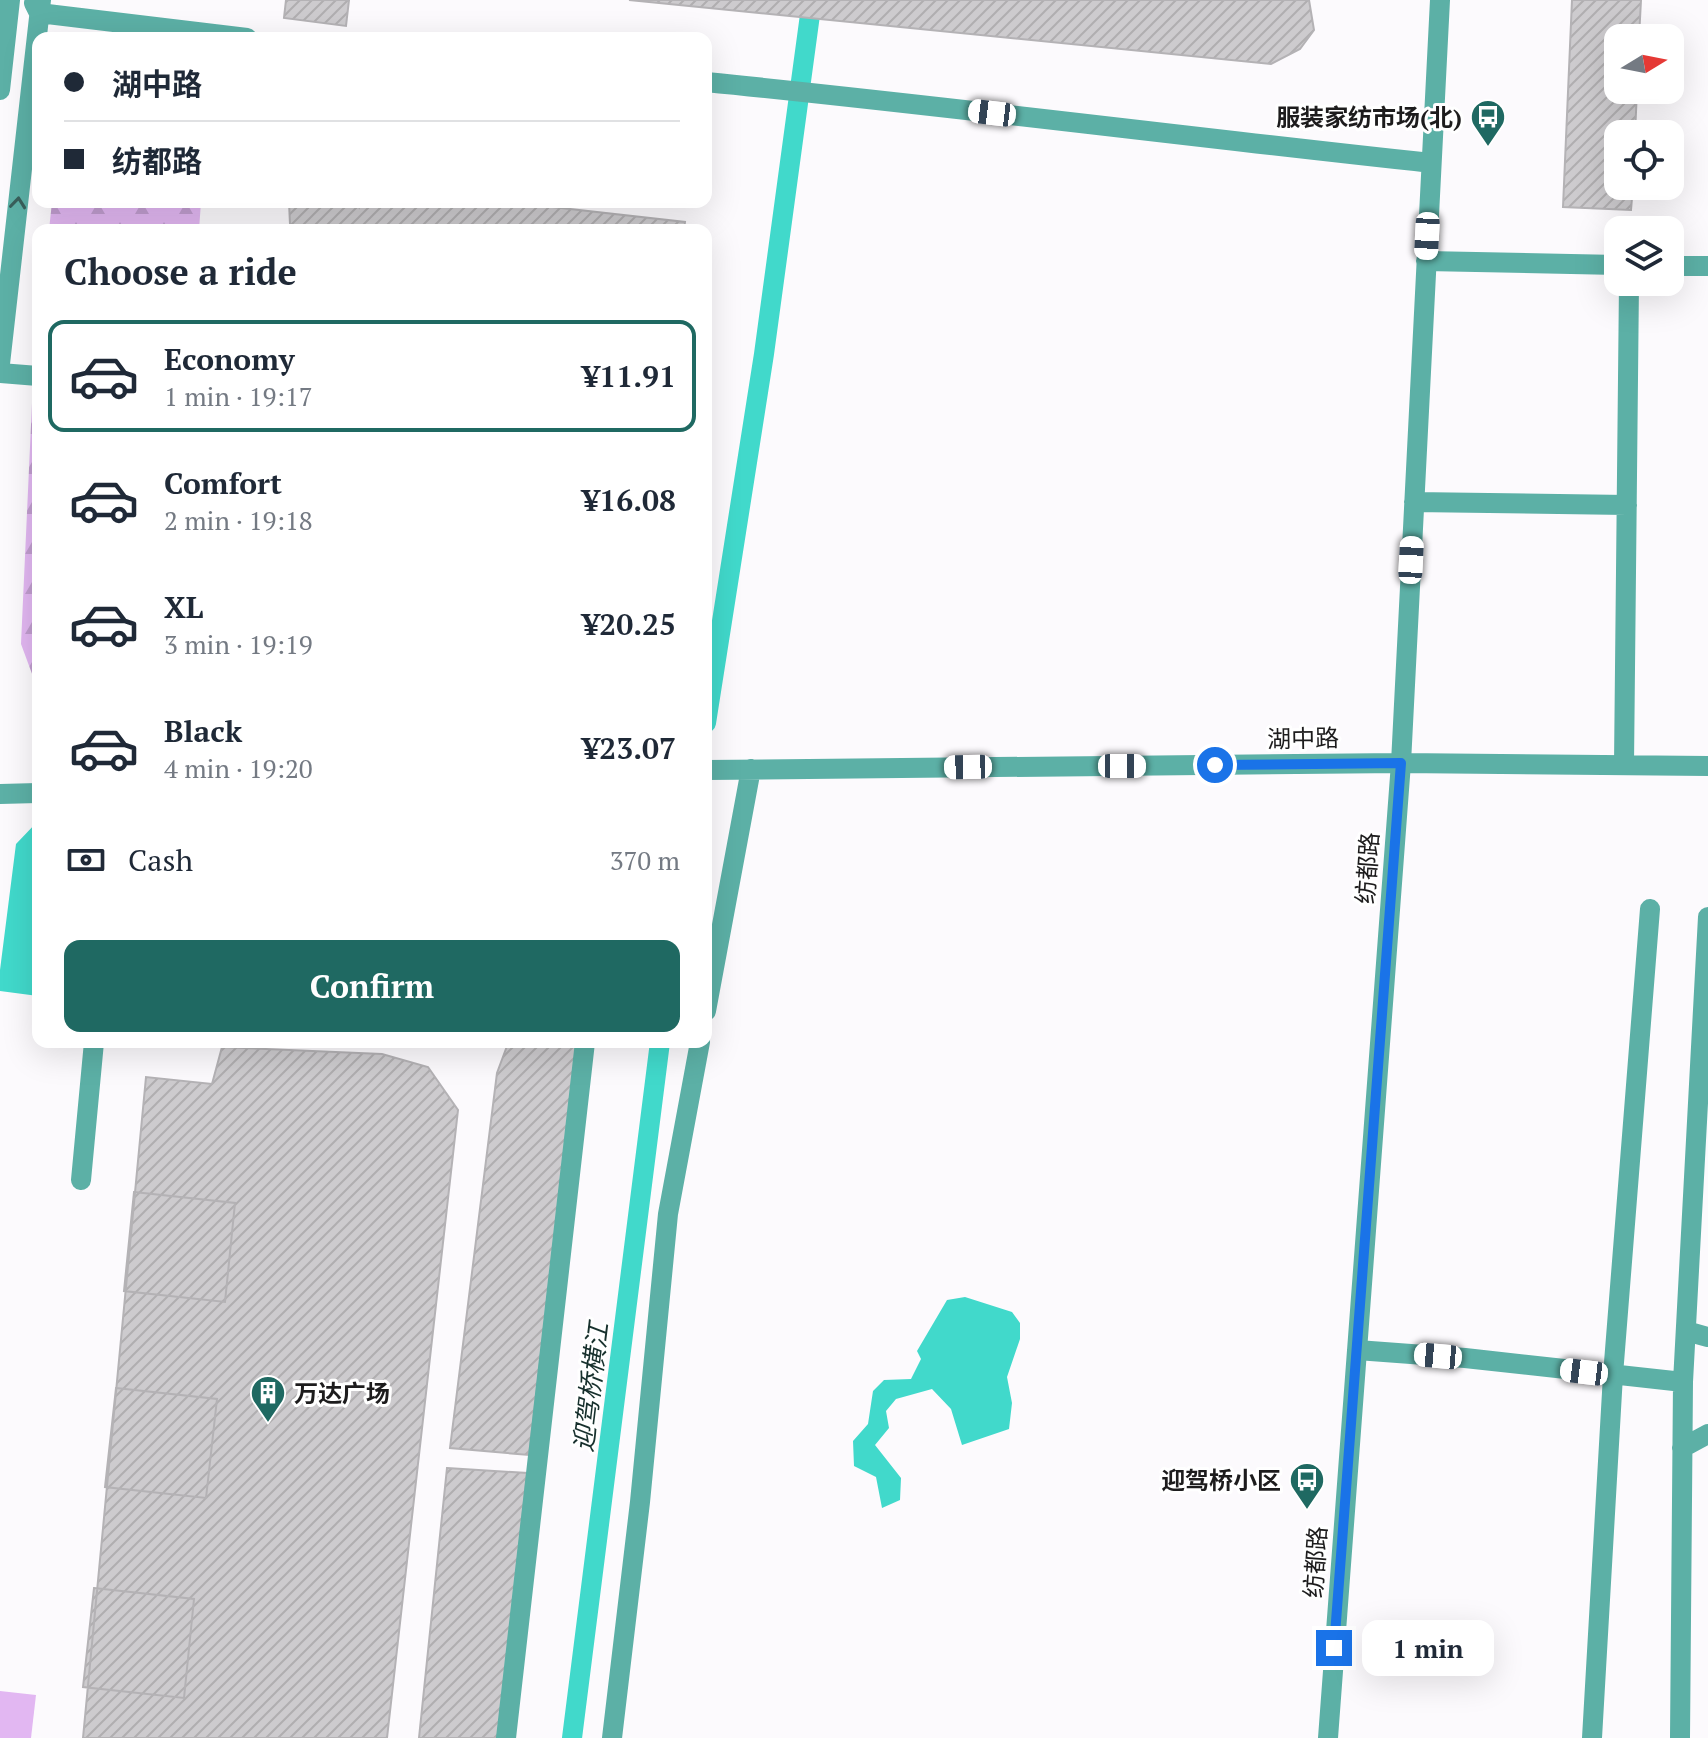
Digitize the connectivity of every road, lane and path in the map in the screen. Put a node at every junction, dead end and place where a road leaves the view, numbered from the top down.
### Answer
1 (10, 0) edge
2 (1440, 0) edge
3 (37, 4) edge
4 (34, 32) edge
5 (210, 32) edge
6 (32, 53) edge
7 (712, 83) edge
8 (0, 90) edge
9 (1431, 163) junction
10 (1426, 261) junction
11 (1604, 265) edge
12 (1684, 266) edge
13 (1708, 266) edge
14 (1629, 296) edge
15 (0, 364) edge
16 (0, 373) edge
17 (32, 376) edge
18 (1414, 502) junction
19 (1627, 505) junction
20 (1401, 763) junction
21 (1624, 765) junction
22 (1708, 766) edge
23 (751, 769) junction
24 (712, 770) edge
25 (32, 793) edge
26 (0, 794) edge
27 (1650, 909) dead end
28 (1708, 917) edge
29 (712, 979) edge
30 (93, 1048) edge
31 (584, 1048) edge
32 (699, 1048) edge
33 (1701, 1161) edge
34 (81, 1180) dead end
35 (1686, 1331) junction
36 (1708, 1337) edge
37 (1357, 1350) junction
38 (1613, 1375) junction
39 (1683, 1382) junction
40 (1708, 1434) edge
41 (1682, 1448) junction
42 (506, 1738) edge
43 (612, 1738) edge
44 (1328, 1738) edge
45 (1592, 1738) edge
46 (1680, 1738) edge

1 - 8 street
2 - 9 street, 纺都路
4 -> 3 street
3 - 5 street
15 -> 6 street
7 - 9 street
9 - 10 street, 纺都路
10 - 11 street
10 - 18 street, 纺都路
12 - 13 street
14 - 19 street
16 - 17 street
18 - 19 street
18 - 20 street, 纺都路
19 - 21 street
20 - 21 street, 湖中路
20 - 23 street, 湖中路
20 - 37 street, 纺都路
21 - 22 street, 湖中路
23 - 24 street, 湖中路
23 - 29 street
25 - 26 street
27 - 38 street
28 - 33 street
30 - 34 street
31 - 42 street
32 - 43 street
33 - 35 street
35 - 36 street
35 - 39 street
37 - 38 street
37 - 44 street, 纺都路
38 - 39 street
38 - 45 street
39 - 41 street
40 - 41 street
41 - 46 street

